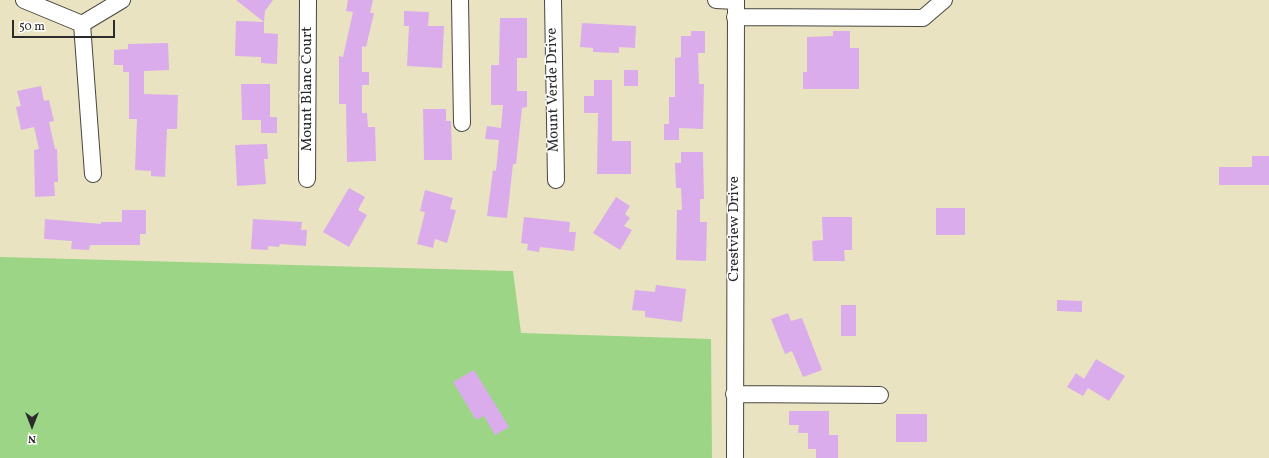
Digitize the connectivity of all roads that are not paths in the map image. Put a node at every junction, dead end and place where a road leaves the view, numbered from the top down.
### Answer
1 (24, 0) edge
2 (122, 0) edge
3 (308, 0) edge
4 (460, 0) edge
5 (553, 0) edge
6 (716, 0) edge
7 (944, 0) edge
8 (736, 1) edge
9 (735, 17) junction
10 (82, 24) junction
11 (462, 123) dead end
12 (93, 174) dead end
13 (307, 179) dead end
14 (556, 180) dead end
15 (734, 394) junction
16 (880, 395) dead end
17 (735, 458) edge

1 - 10 street
2 - 10 street
3 - 13 street, Mount Blanc Court
4 - 11 street
5 - 14 street, Mount Verde Drive
6 - 8 street
7 - 9 street
8 - 9 street, Crestview Drive
9 - 15 street, Crestview Drive
10 - 12 street
15 - 16 street
15 - 17 street, Crestview Drive

